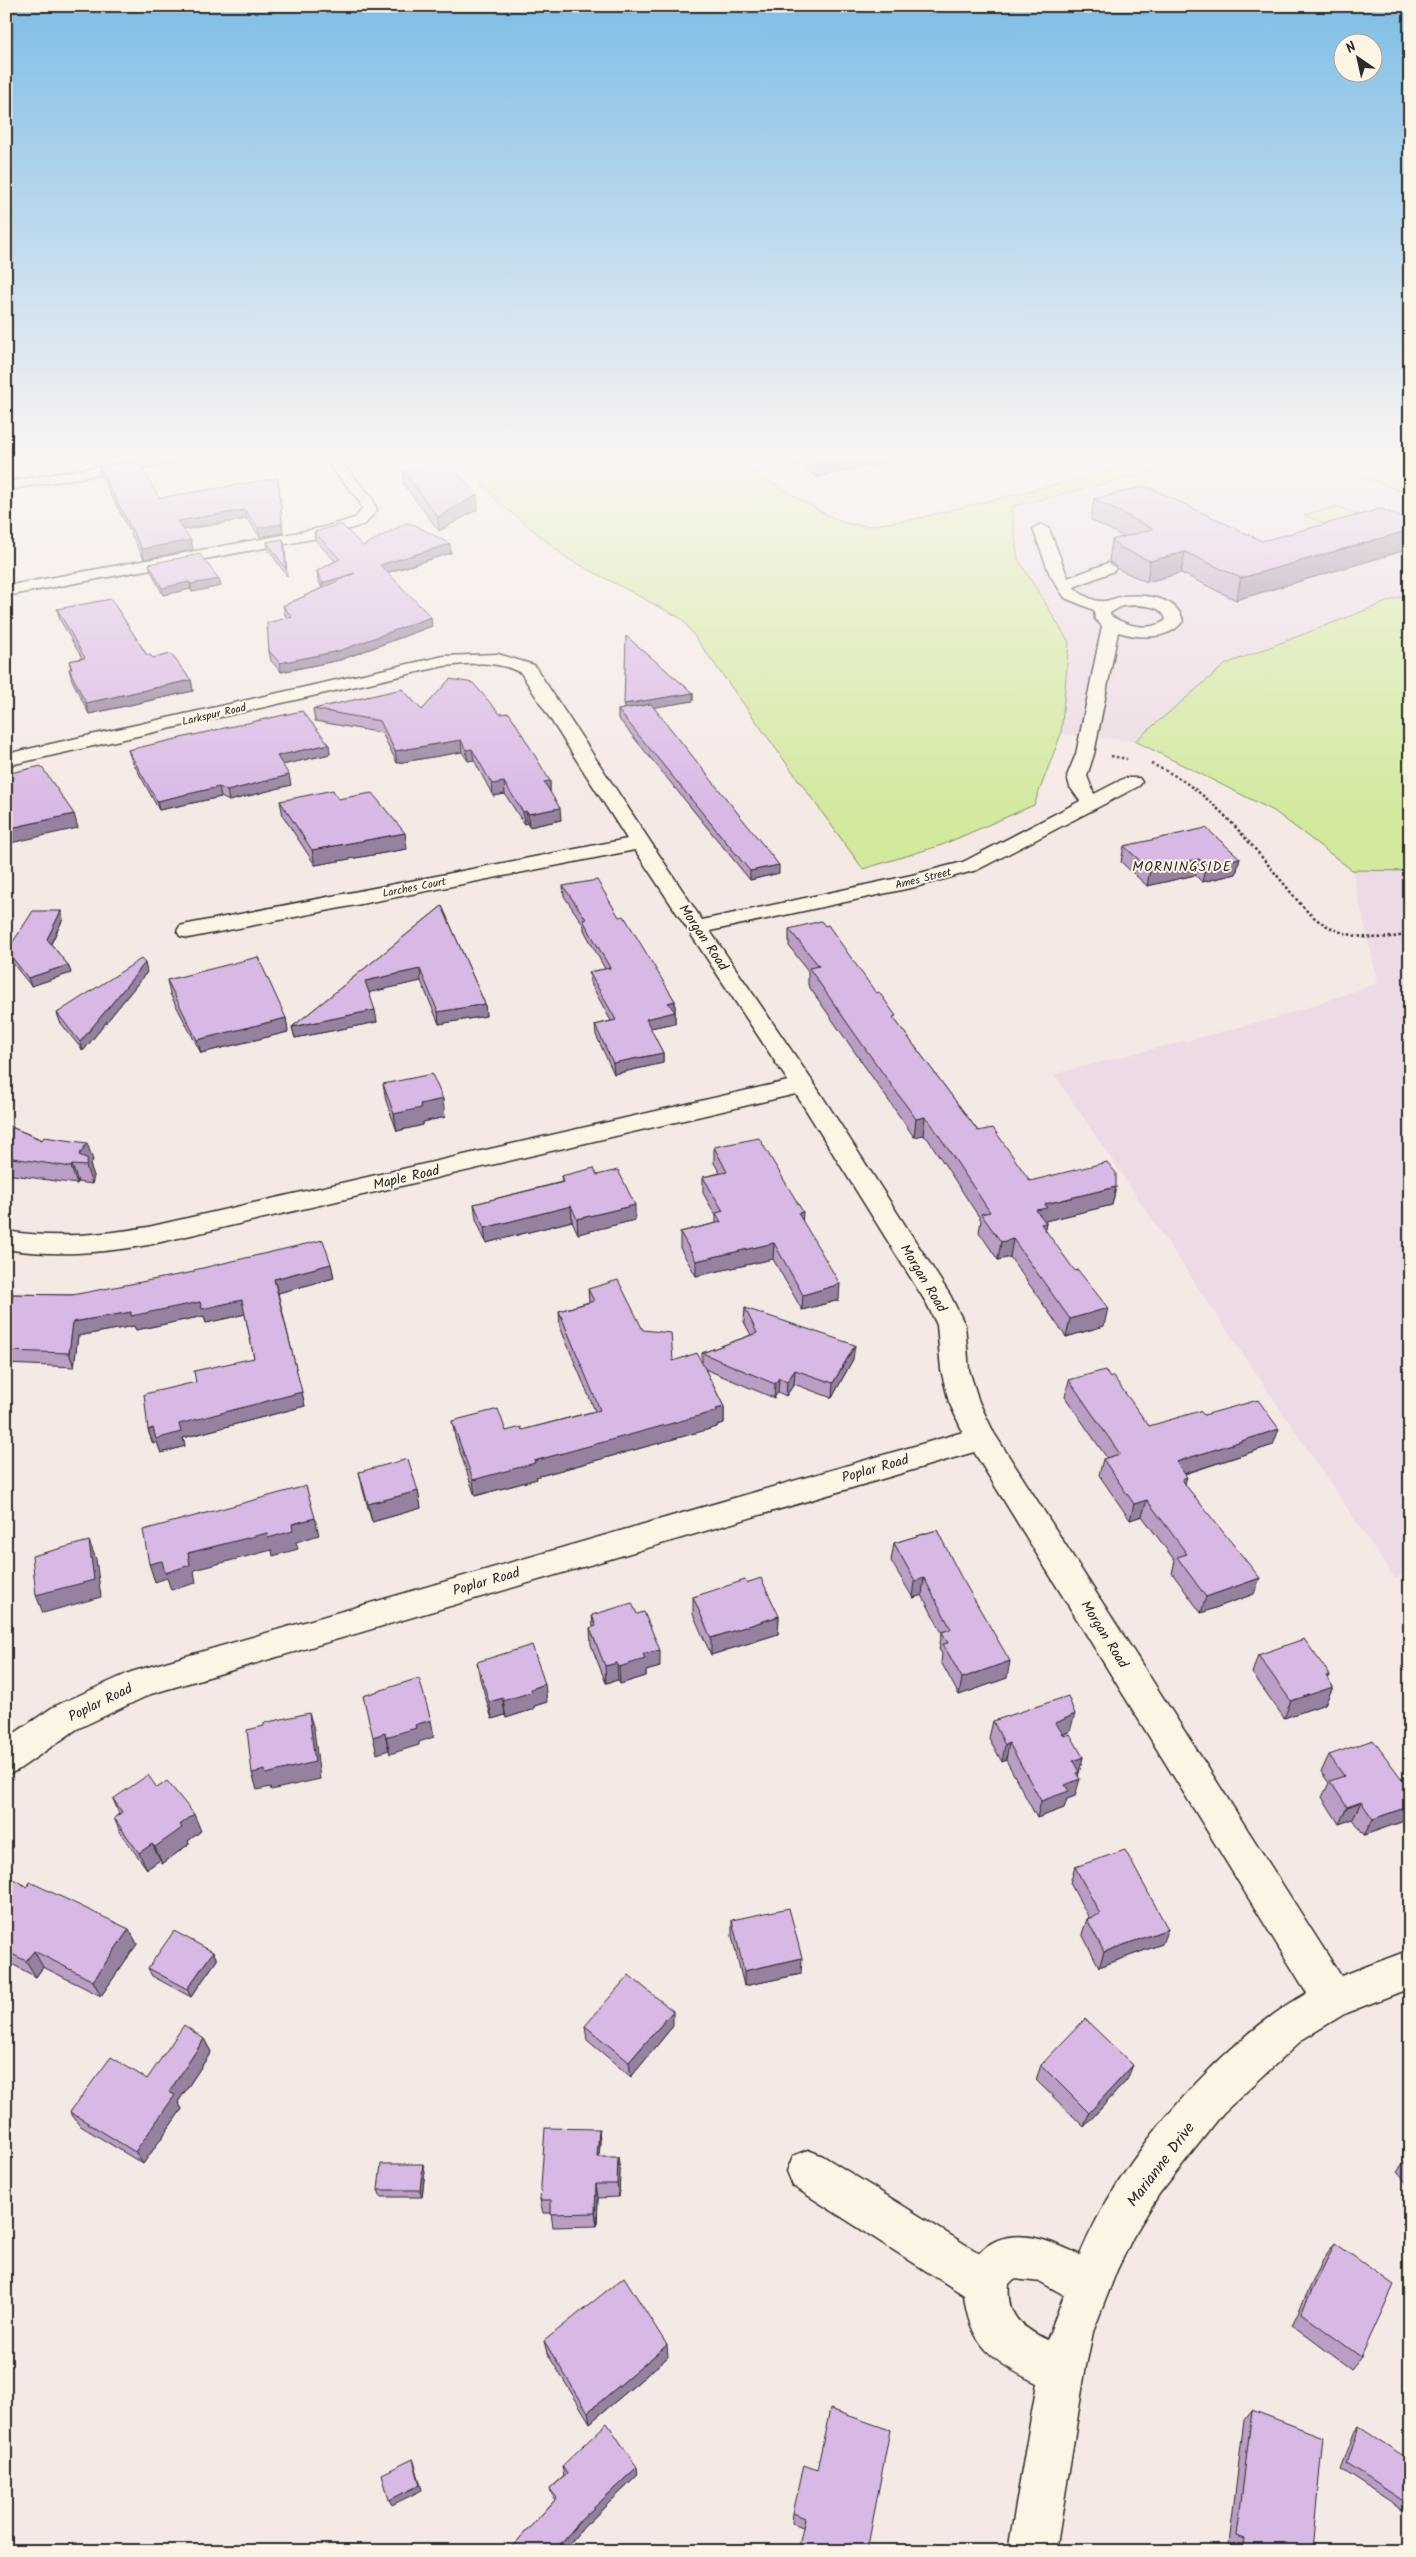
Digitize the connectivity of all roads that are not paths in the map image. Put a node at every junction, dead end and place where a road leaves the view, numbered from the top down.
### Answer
1 (80, 577) edge
2 (1060, 577) edge
3 (1084, 577) edge
4 (1065, 585) junction
5 (6, 591) edge
6 (1107, 616) junction
7 (1153, 631) junction
8 (1105, 652) junction
9 (422, 666) joint
10 (6, 760) edge
11 (1132, 782) dead end
12 (1091, 803) junction
13 (640, 843) junction
14 (698, 927) junction
15 (188, 931) dead end
16 (803, 1085) junction
17 (6, 1240) edge
18 (982, 1438) junction
19 (6, 1759) edge
20 (1410, 1969) edge
21 (1333, 1999) junction
22 (808, 2172) dead end
23 (987, 2284) junction
24 (1090, 2285) junction
25 (1062, 2371) junction
26 (1032, 2551) edge

1 - 5 street
2 - 4 street
3 - 4 street
4 - 6 street
6 - 7 street
6 - 7 street
6 - 8 street
7 - 8 street
8 - 12 street
9 - 10 street, Larkspur Road
9 - 13 street, Morgan Road
11 - 12 street, Ames Street
12 - 14 street, Ames Street
13 - 14 street, Morgan Road
13 - 15 street, Larches Court
14 - 16 street, Morgan Road
16 - 17 street, Maple Road
16 - 18 street, Morgan Road
18 - 19 street, Poplar Road
18 - 21 street, Morgan Road
20 - 21 street, Marianne Drive
21 - 24 street, Marianne Drive
22 - 23 street
23 - 24 street
23 - 25 street
24 - 25 street, Marianne Drive
25 - 26 street, Marianne Drive

